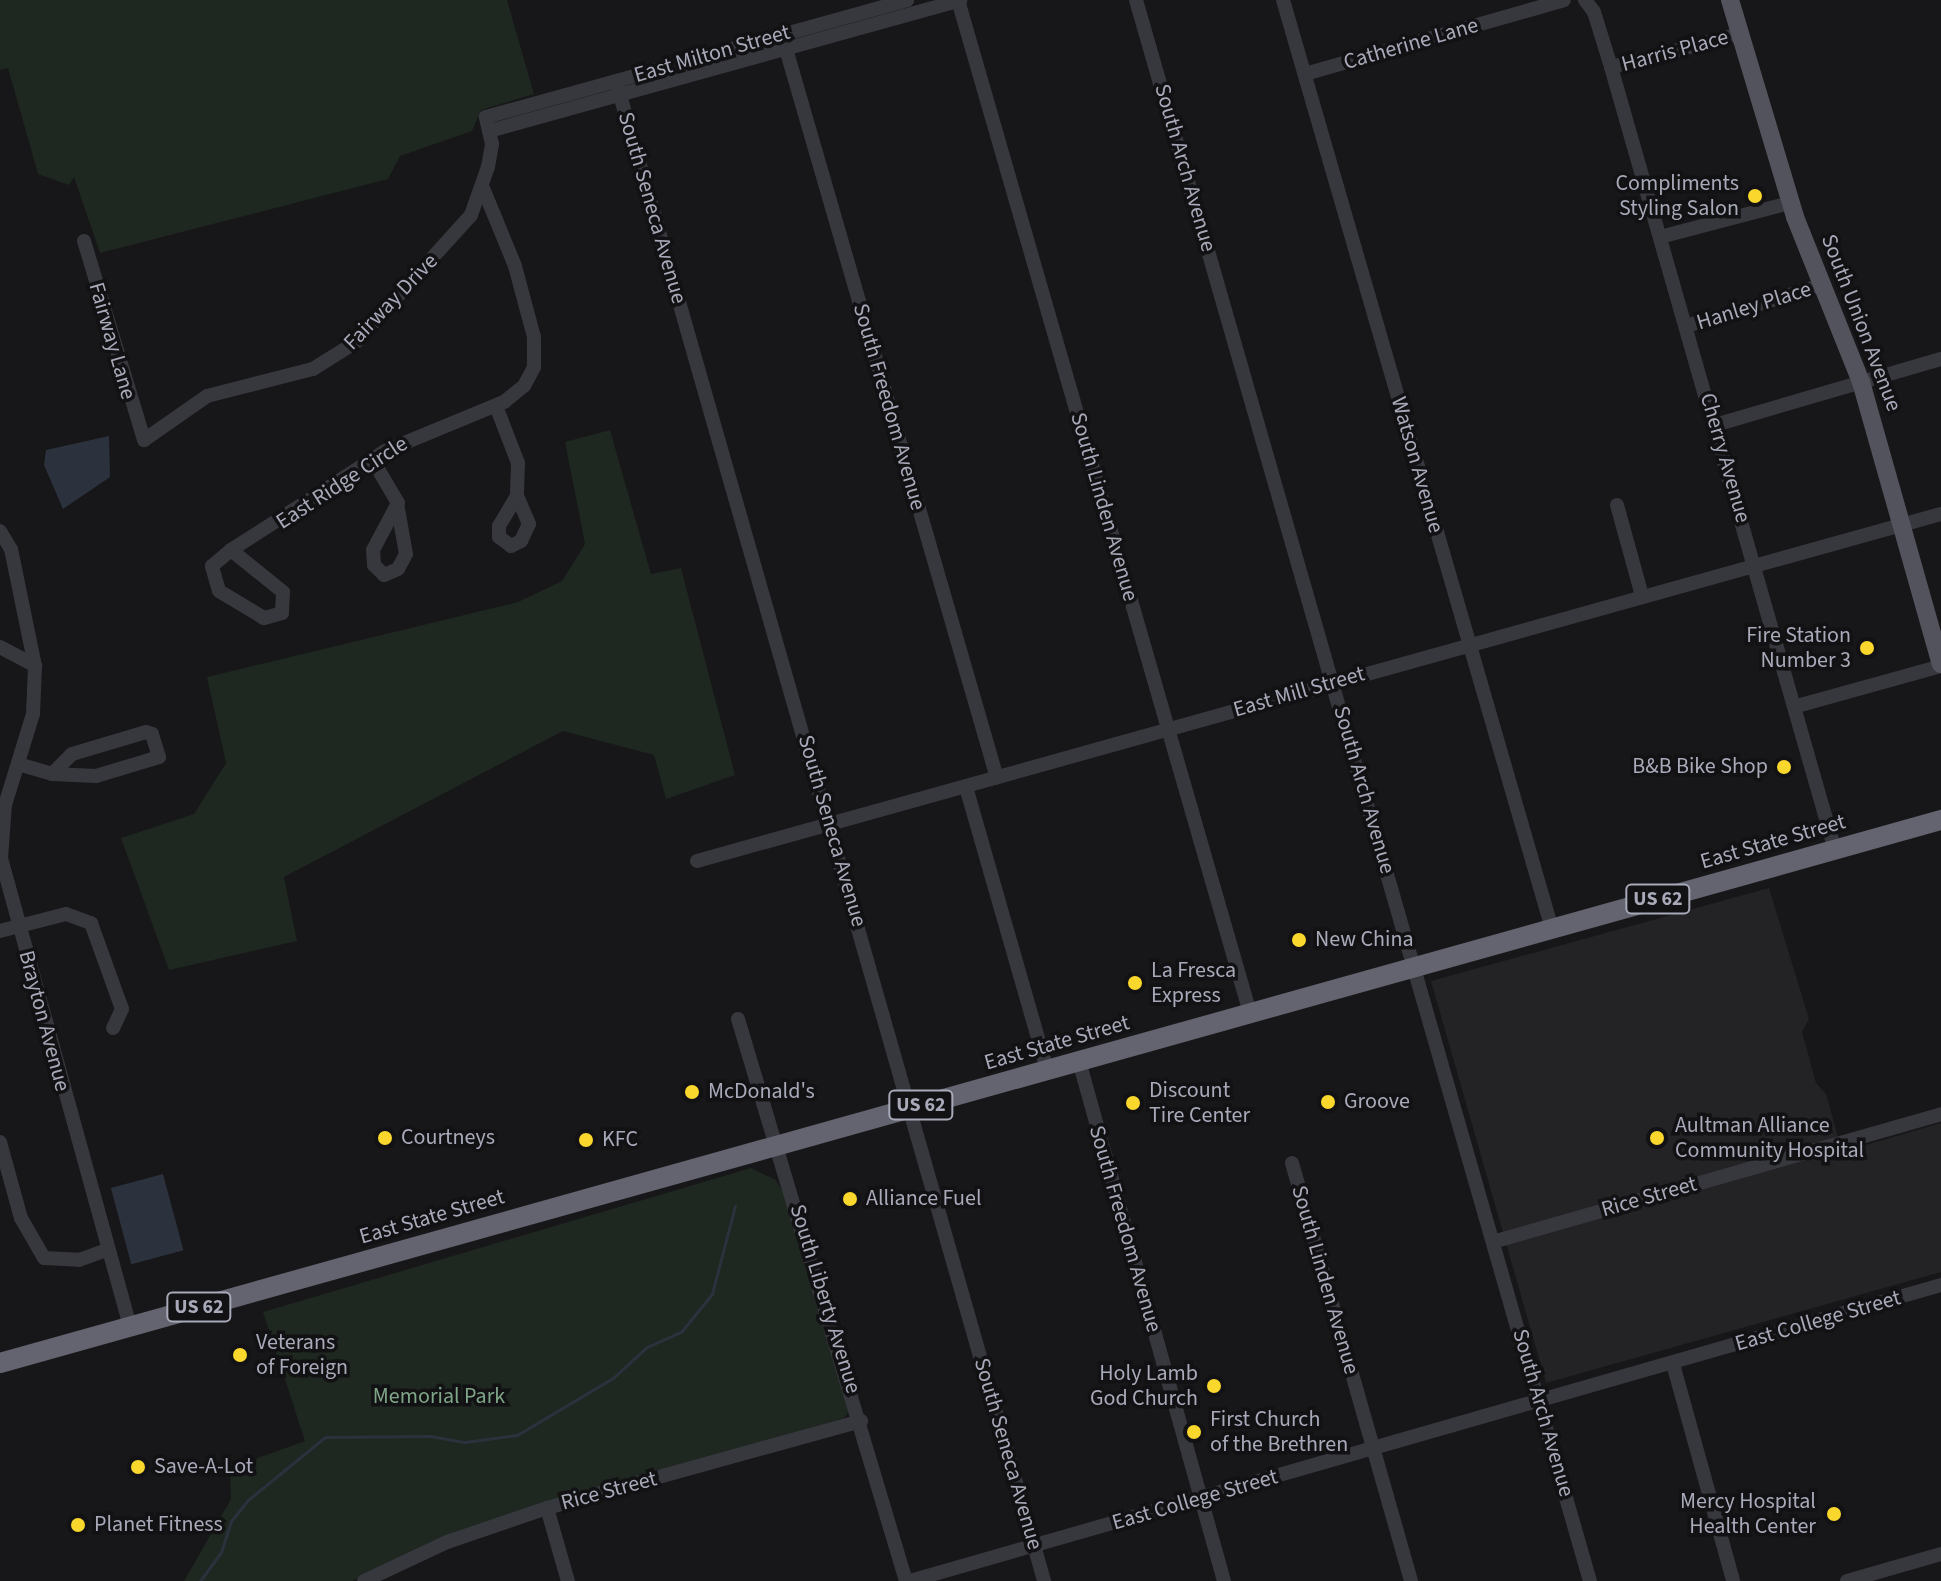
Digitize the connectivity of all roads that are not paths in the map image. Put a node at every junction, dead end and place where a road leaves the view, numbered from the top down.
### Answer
1 (907, 0) edge
2 (959, 0) edge
3 (1136, 0) edge
4 (1283, 0) edge
5 (1564, 0) edge
6 (1585, 0) edge
7 (1730, 0) edge
8 (873, 17) junction
9 (1740, 34) junction
10 (784, 42) junction
11 (1611, 67) junction
12 (1305, 74) junction
13 (618, 88) junction
14 (483, 188) junction
15 (1790, 203) junction
16 (1660, 237) junction
17 (84, 241) dead end
18 (1822, 285) junction
19 (1686, 326) junction
20 (1941, 359) edge
21 (1861, 382) junction
22 (496, 406) junction
23 (1715, 425) junction
24 (143, 440) joint
25 (372, 459) junction
26 (517, 496) dead end
27 (1617, 505) dead end
28 (398, 509) dead end
29 (1941, 514) edge
30 (1901, 524) junction
31 (0, 531) edge
32 (231, 550) junction
33 (1755, 564) junction
34 (1642, 596) junction
35 (1469, 645) junction
36 (0, 647) edge
37 (1941, 665) edge
38 (35, 666) junction
39 (1333, 682) junction
40 (1797, 706) junction
41 (1169, 729) junction
42 (18, 764) junction
43 (52, 774) junction
44 (997, 778) junction
45 (966, 787) junction
46 (3, 804) edge
47 (1941, 820) edge
48 (830, 824) junction
49 (1835, 850) junction
50 (697, 861) dead end
51 (1, 863) edge
52 (17, 925) junction
53 (1552, 929) junction
54 (0, 931) edge
55 (1415, 967) junction
56 (1250, 1013) junction
57 (738, 1019) dead end
58 (113, 1028) dead end
59 (1079, 1061) junction
60 (1047, 1070) junction
61 (912, 1108) junction
62 (1941, 1114) edge
63 (0, 1142) edge
64 (779, 1145) junction
65 (1292, 1163) dead end
66 (1496, 1241) junction
67 (107, 1250) junction
68 (1941, 1285) edge
69 (130, 1326) junction
70 (0, 1363) edge
71 (1673, 1364) junction
72 (1540, 1402) junction
73 (861, 1421) junction
74 (1373, 1449) junction
75 (1201, 1498) junction
76 (547, 1508) junction
77 (1034, 1546) junction
78 (1941, 1554) edge
79 (364, 1581) edge
80 (568, 1581) edge
81 (908, 1581) edge
82 (1044, 1581) edge
83 (1224, 1581) edge
84 (1411, 1581) edge
85 (1590, 1581) edge
86 (1733, 1581) edge
87 (1847, 1581) edge

1 - 8 street, East Milton Street
2 - 8 street, East Milton Street
2 - 41 street, South Linden Avenue
3 - 39 street, South Arch Avenue
4 - 12 street, Watson Avenue
5 - 12 street, Catherine Lane
6 - 11 street, Cherry Avenue
7 - 9 main road, South Union Avenue
8 - 10 street, East Milton Street
9 - 11 street, Harris Place
9 - 15 main road, South Union Avenue
10 - 13 street, East Milton Street
10 - 44 street, South Freedom Avenue
11 - 16 street, Cherry Avenue
12 - 35 street, Watson Avenue
13 - 14 street, East Milton Street
13 - 48 street, South Seneca Avenue
14 - 22 street, East Ridge Circle
14 - 24 street, Fairway Drive
15 - 16 street
15 - 18 main road, South Union Avenue
16 - 19 street, Cherry Avenue
17 - 24 street, Fairway Lane
18 - 19 street, Hanley Place
18 - 21 main road, South Union Avenue
19 - 23 street, Cherry Avenue
20 - 21 street
21 - 23 street
21 - 30 main road, South Union Avenue
22 - 25 street, East Ridge Circle
22 - 26 street
23 - 33 street, Cherry Avenue
25 - 28 street
25 - 32 street, East Ridge Circle
27 - 34 street
29 - 30 street, East Mill Street
30 - 33 street, East Mill Street
30 - 37 main road, South Union Avenue
31 - 38 street, Brayton Avenue
32 - 32 street
33 - 34 street, East Mill Street
33 - 40 street, Cherry Avenue
34 - 35 street, East Mill Street
35 - 39 street, East Mill Street
35 - 53 street, Watson Avenue
36 - 38 street
37 - 40 street
38 - 42 street, Brayton Avenue
39 - 41 street, East Mill Street
39 - 55 street, South Arch Avenue
40 - 49 street, Cherry Avenue
41 - 44 street, East Mill Street
41 - 56 street, South Linden Avenue
42 - 43 street
42 - 46 street, Brayton Avenue
43 - 43 street
44 - 45 street, East Mill Street
45 - 48 street, East Mill Street
45 - 60 street
46 - 51 street, Brayton Avenue
47 - 49 highway, East State Street / US 62
48 - 50 street, East Mill Street
48 - 61 street, South Seneca Avenue
49 - 53 highway, East State Street / US 62
51 - 52 street, Brayton Avenue
52 - 54 street
52 - 58 street
52 - 67 street, Brayton Avenue
53 - 55 highway, East State Street / US 62
55 - 56 highway, East State Street / US 62
55 - 66 street, South Arch Avenue
56 - 59 highway, East State Street / US 62
57 - 64 street, South Liberty Avenue
59 - 60 highway, East State Street / US 62
59 - 75 street, South Freedom Avenue
60 - 61 highway, East State Street / US 62
61 - 64 highway, East State Street / US 62
61 - 77 street, South Seneca Avenue
62 - 66 street, Rice Street
63 - 67 street
64 - 69 highway, East State Street / US 62
64 - 73 street, South Liberty Avenue
65 - 74 street, South Linden Avenue
66 - 72 street, South Arch Avenue
67 - 69 street, Brayton Avenue
68 - 71 street, East College Street
69 - 70 highway, East State Street / US 62
71 - 72 street, East College Street
71 - 86 street
72 - 74 street, East College Street
72 - 85 street, South Arch Avenue
73 - 76 street, Rice Street
73 - 81 street, South Liberty Avenue
74 - 75 street, East College Street
74 - 84 street, South Linden Avenue
75 - 77 street, East College Street
75 - 83 street, South Freedom Avenue
76 - 79 street, Rice Street
76 - 80 street
77 - 81 street, East College Street
77 - 82 street, South Seneca Avenue
78 - 87 street

